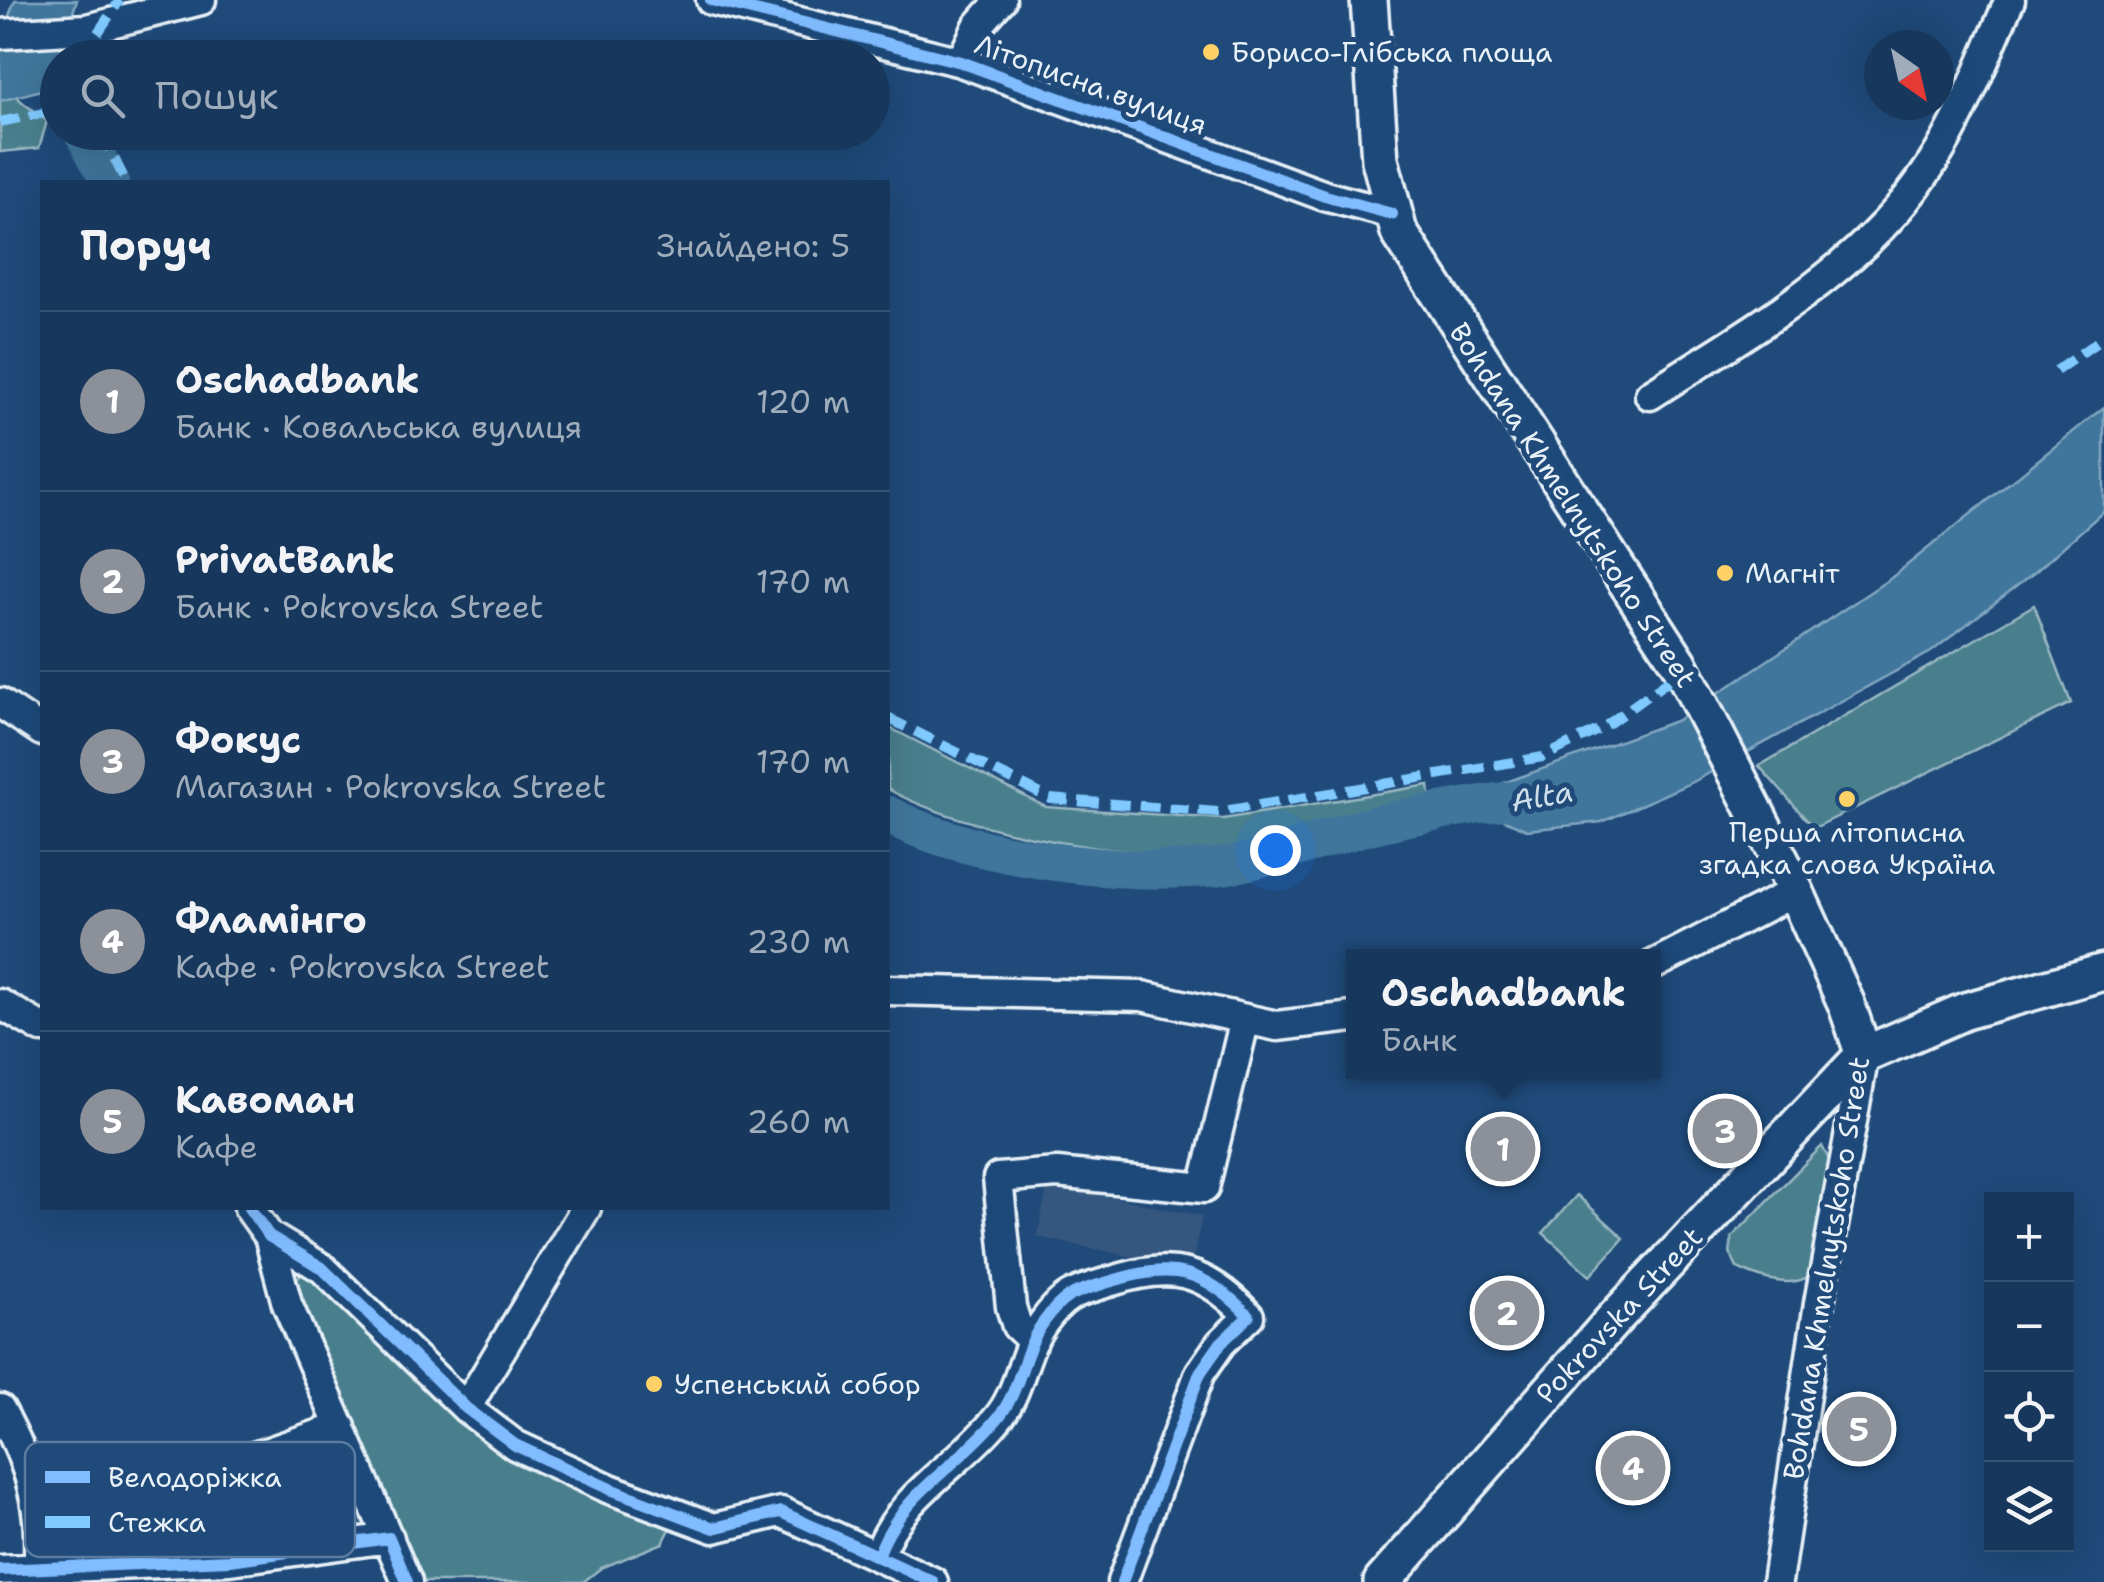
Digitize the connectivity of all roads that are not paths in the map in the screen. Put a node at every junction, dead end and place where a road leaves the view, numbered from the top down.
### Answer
1 (201, 0) edge
2 (712, 0) edge
3 (1001, 0) edge
4 (1369, 0) edge
5 (2010, 0) edge
6 (0, 34) edge
7 (873, 40) edge
8 (890, 44) edge
9 (961, 62) junction
10 (1392, 214) junction
11 (1650, 395) dead end
12 (0, 703) edge
13 (40, 730) edge
14 (1796, 892) junction
15 (1661, 961) edge
16 (2104, 972) edge
17 (890, 990) edge
18 (0, 1004) edge
19 (1346, 1018) edge
20 (1245, 1019) junction
21 (40, 1027) edge
22 (1864, 1055) junction
23 (250, 1210) edge
24 (585, 1210) edge
25 (269, 1236) junction
26 (1033, 1341) junction
27 (466, 1408) junction
28 (0, 1409) edge
29 (341, 1427) junction
30 (298, 1442) edge
31 (347, 1442) edge
32 (355, 1459) edge
33 (25, 1466) edge
34 (389, 1538) junction
35 (355, 1543) edge
36 (878, 1556) junction
37 (252, 1557) edge
38 (16, 1573) edge
39 (407, 1582) edge
40 (933, 1582) edge
41 (1122, 1582) edge
42 (1382, 1582) edge
43 (1777, 1582) edge

1 - 6 street
2 - 7 street, Літописна вулиця
3 - 9 street
4 - 10 main road, Bohdana Khmelnytskoho Street
5 - 11 street
8 - 9 street, Літописна вулиця
9 - 10 street, Літописна вулиця
10 - 14 main road, Bohdana Khmelnytskoho Street
12 - 13 street
14 - 15 street
14 - 22 main road, Bohdana Khmelnytskoho Street
16 - 22 main road
17 - 20 street
18 - 21 street
19 - 20 street
20 - 26 street
22 - 42 main road, Pokrovska Street
22 - 43 street, Bohdana Khmelnytskoho Street
23 - 25 street
24 - 27 street
25 - 27 street
25 - 29 street
26 - 36 street
26 - 41 street
27 - 36 street
28 - 33 street
29 - 30 street
29 - 31 street
32 - 34 street
34 - 35 street
34 - 39 street
36 - 40 street
37 - 38 street

